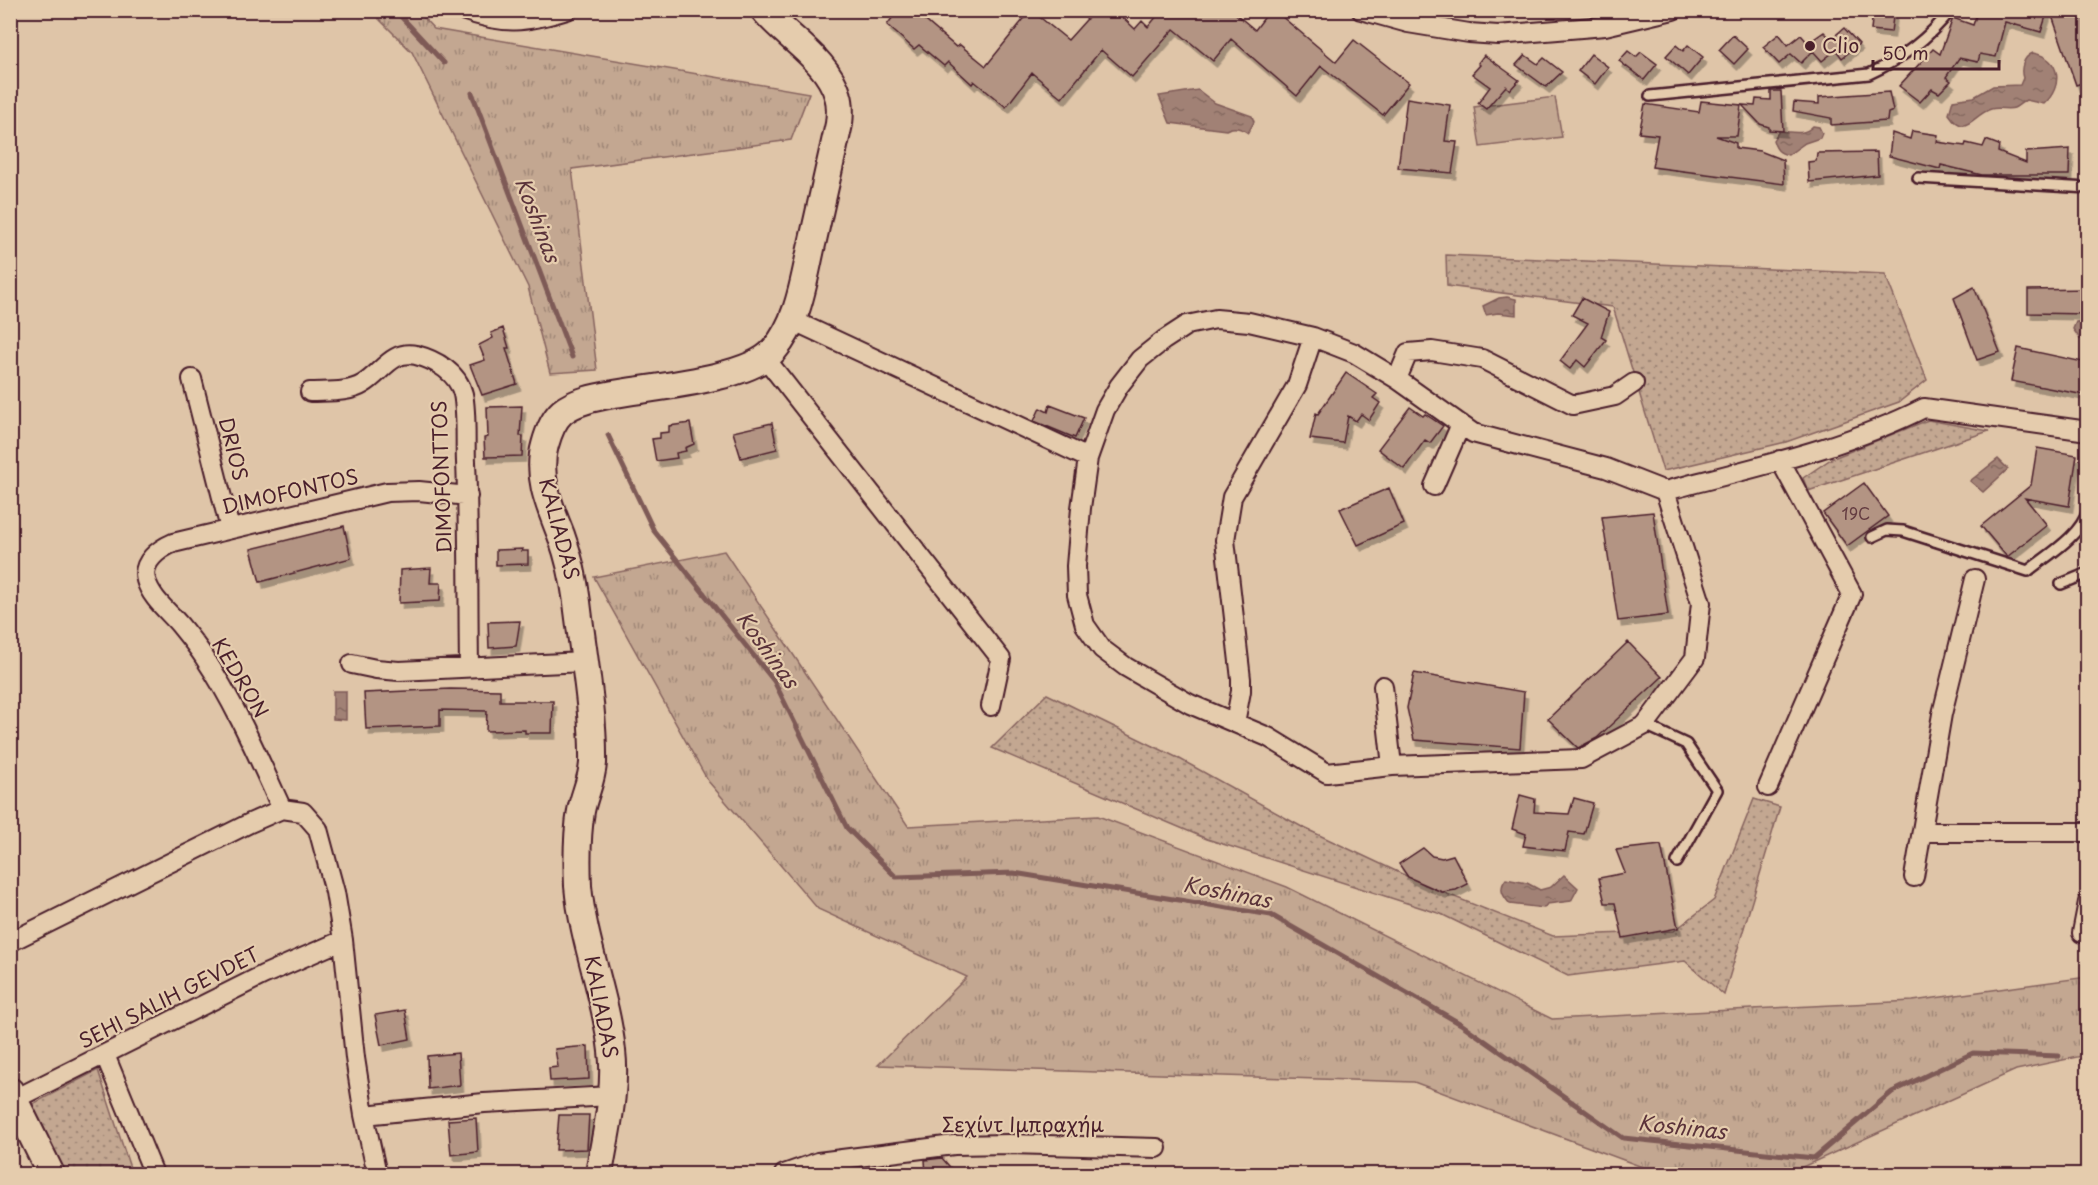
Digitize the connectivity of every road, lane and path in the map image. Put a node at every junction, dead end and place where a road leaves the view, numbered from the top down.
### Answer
1 (462, 10) edge
2 (567, 10) edge
3 (764, 10) edge
4 (1361, 10) edge
5 (1673, 10) edge
6 (1951, 10) edge
7 (1650, 96) dead end
8 (1918, 178) dead end
9 (2088, 188) edge
10 (792, 320) junction
11 (1313, 337) junction
12 (766, 359) junction
13 (1397, 379) junction
14 (192, 380) dead end
15 (1634, 383) dead end
16 (310, 392) dead end
17 (1461, 424) junction
18 (2088, 431) edge
19 (1088, 459) junction
20 (1780, 460) junction
21 (1434, 486) dead end
22 (1665, 491) junction
23 (468, 496) junction
24 (2088, 510) edge
25 (230, 529) junction
26 (1872, 537) dead end
27 (2088, 573) edge
28 (146, 579) joint
29 (1975, 579) dead end
30 (2061, 584) dead end
31 (584, 662) junction
32 (352, 664) dead end
33 (469, 667) junction
34 (1383, 686) dead end
35 (992, 706) dead end
36 (1235, 723) junction
37 (1645, 725) junction
38 (1392, 766) junction
39 (1768, 787) dead end
40 (282, 809) junction
41 (1922, 832) junction
42 (2088, 832) edge
43 (1677, 862) dead end
44 (1914, 877) dead end
45 (2088, 902) edge
46 (2082, 933) dead end
47 (343, 940) junction
48 (10, 942) edge
49 (105, 1055) junction
50 (13, 1095) edge
51 (611, 1096) junction
52 (364, 1115) junction
53 (1157, 1148) dead end
54 (51, 1174) edge
55 (154, 1174) edge
56 (377, 1174) edge
57 (599, 1174) edge
58 (784, 1174) edge

1 - 2 street
3 - 10 street, KALIADAS
4 - 5 street
6 - 7 lane
8 - 9 lane
10 - 12 street, KALIADAS
10 - 19 street
11 - 13 street
11 - 19 street
11 - 36 street
12 - 31 street, KALIADAS
12 - 35 street
13 - 15 street
13 - 17 street
14 - 25 street, DRIOS
16 - 23 street, DIMOFONTTOS
17 - 21 street
17 - 22 street
18 - 20 street
19 - 36 street
20 - 22 street
20 - 39 street
22 - 37 street
23 - 25 street, DIMOFONTOS
23 - 33 street, DIMOFONTTOS
24 - 26 lane
25 - 28 street, DIMOFONTOS
27 - 30 lane
28 - 40 street, KEDRON
29 - 41 street
31 - 33 street
31 - 51 street, KALIADAS
32 - 33 street
34 - 38 street
36 - 38 street
37 - 38 street
37 - 43 lane
40 - 47 street
40 - 48 street
41 - 42 street
41 - 44 street
45 - 46 street
47 - 49 street, SEHI SALIH GEVDET
47 - 52 street
49 - 50 street, SEHI SALIH GEVDET
49 - 55 street
50 - 54 street
51 - 52 street
51 - 57 street, KALIADAS
52 - 56 street
53 - 58 street, Σεχίντ Ιμπραχήμ

